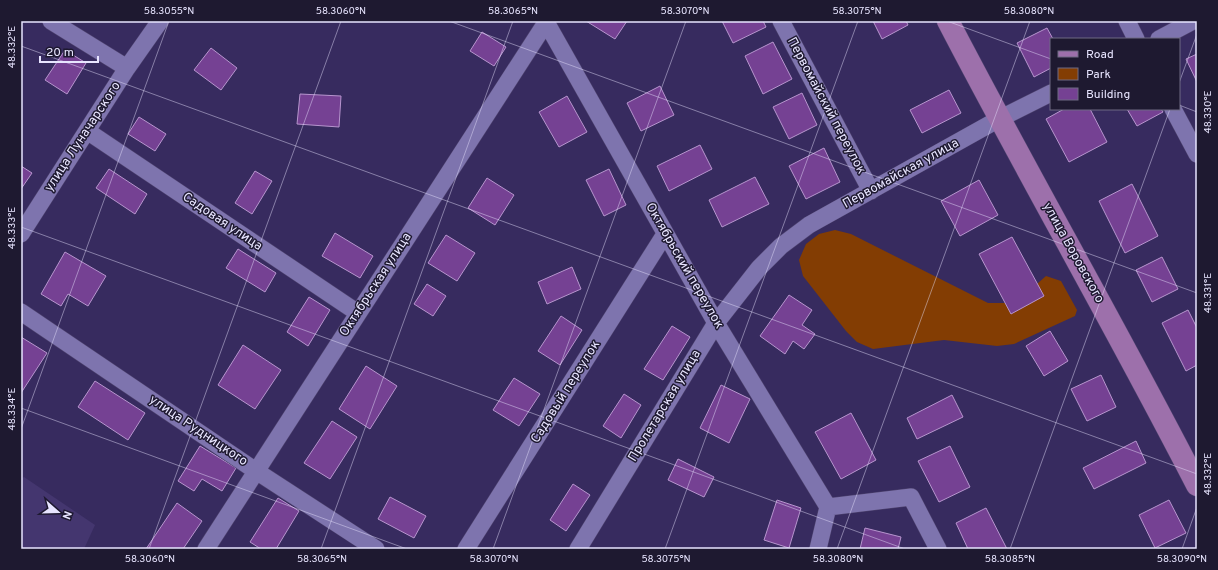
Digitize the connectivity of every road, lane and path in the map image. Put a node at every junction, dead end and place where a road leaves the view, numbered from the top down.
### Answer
1 (52, 21) edge
2 (160, 21) edge
3 (546, 21) edge
4 (781, 21) edge
5 (948, 21) edge
6 (1127, 21) edge
7 (1193, 21) edge
8 (1136, 38) edge
9 (1161, 38) edge
10 (127, 68) junction
11 (1050, 94) edge
12 (1174, 110) edge
13 (1000, 119) junction
14 (87, 131) junction
15 (1197, 154) edge
16 (871, 191) junction
17 (21, 234) edge
18 (665, 234) junction
19 (759, 268) joint
20 (21, 312) edge
21 (358, 313) junction
22 (716, 323) junction
23 (256, 471) junction
24 (1197, 485) edge
25 (828, 507) junction
26 (206, 549) edge
27 (376, 549) edge
28 (466, 549) edge
29 (578, 549) edge
30 (818, 549) edge
31 (938, 549) edge

1 - 10 street
2 - 10 street, улица Луначарского
3 - 18 street, Октябрьский переулок
3 - 21 street, Октябрьская улица
4 - 16 street, Первомайский переулок
5 - 13 street, улица Воровского
6 - 8 street
7 - 9 street
10 - 14 street, улица Луначарского
11 - 13 street, Первомайская улица
12 - 15 street
13 - 16 street, Первомайская улица
13 - 24 street, улица Воровского
14 - 17 street, улица Луначарского
14 - 21 street, Садовая улица
16 - 19 street, Первомайская улица
18 - 22 street, Октябрьский переулок
18 - 28 street, Садовый переулок
19 - 22 street, Пролетарская улица
20 - 23 street, улица Рудницкого
21 - 23 street, Октябрьская улица
22 - 25 street, Октябрьский переулок
22 - 29 street, Пролетарская улица
23 - 26 street, Октябрьская улица
23 - 27 street, улица Рудницкого
25 - 30 street
25 - 31 street

